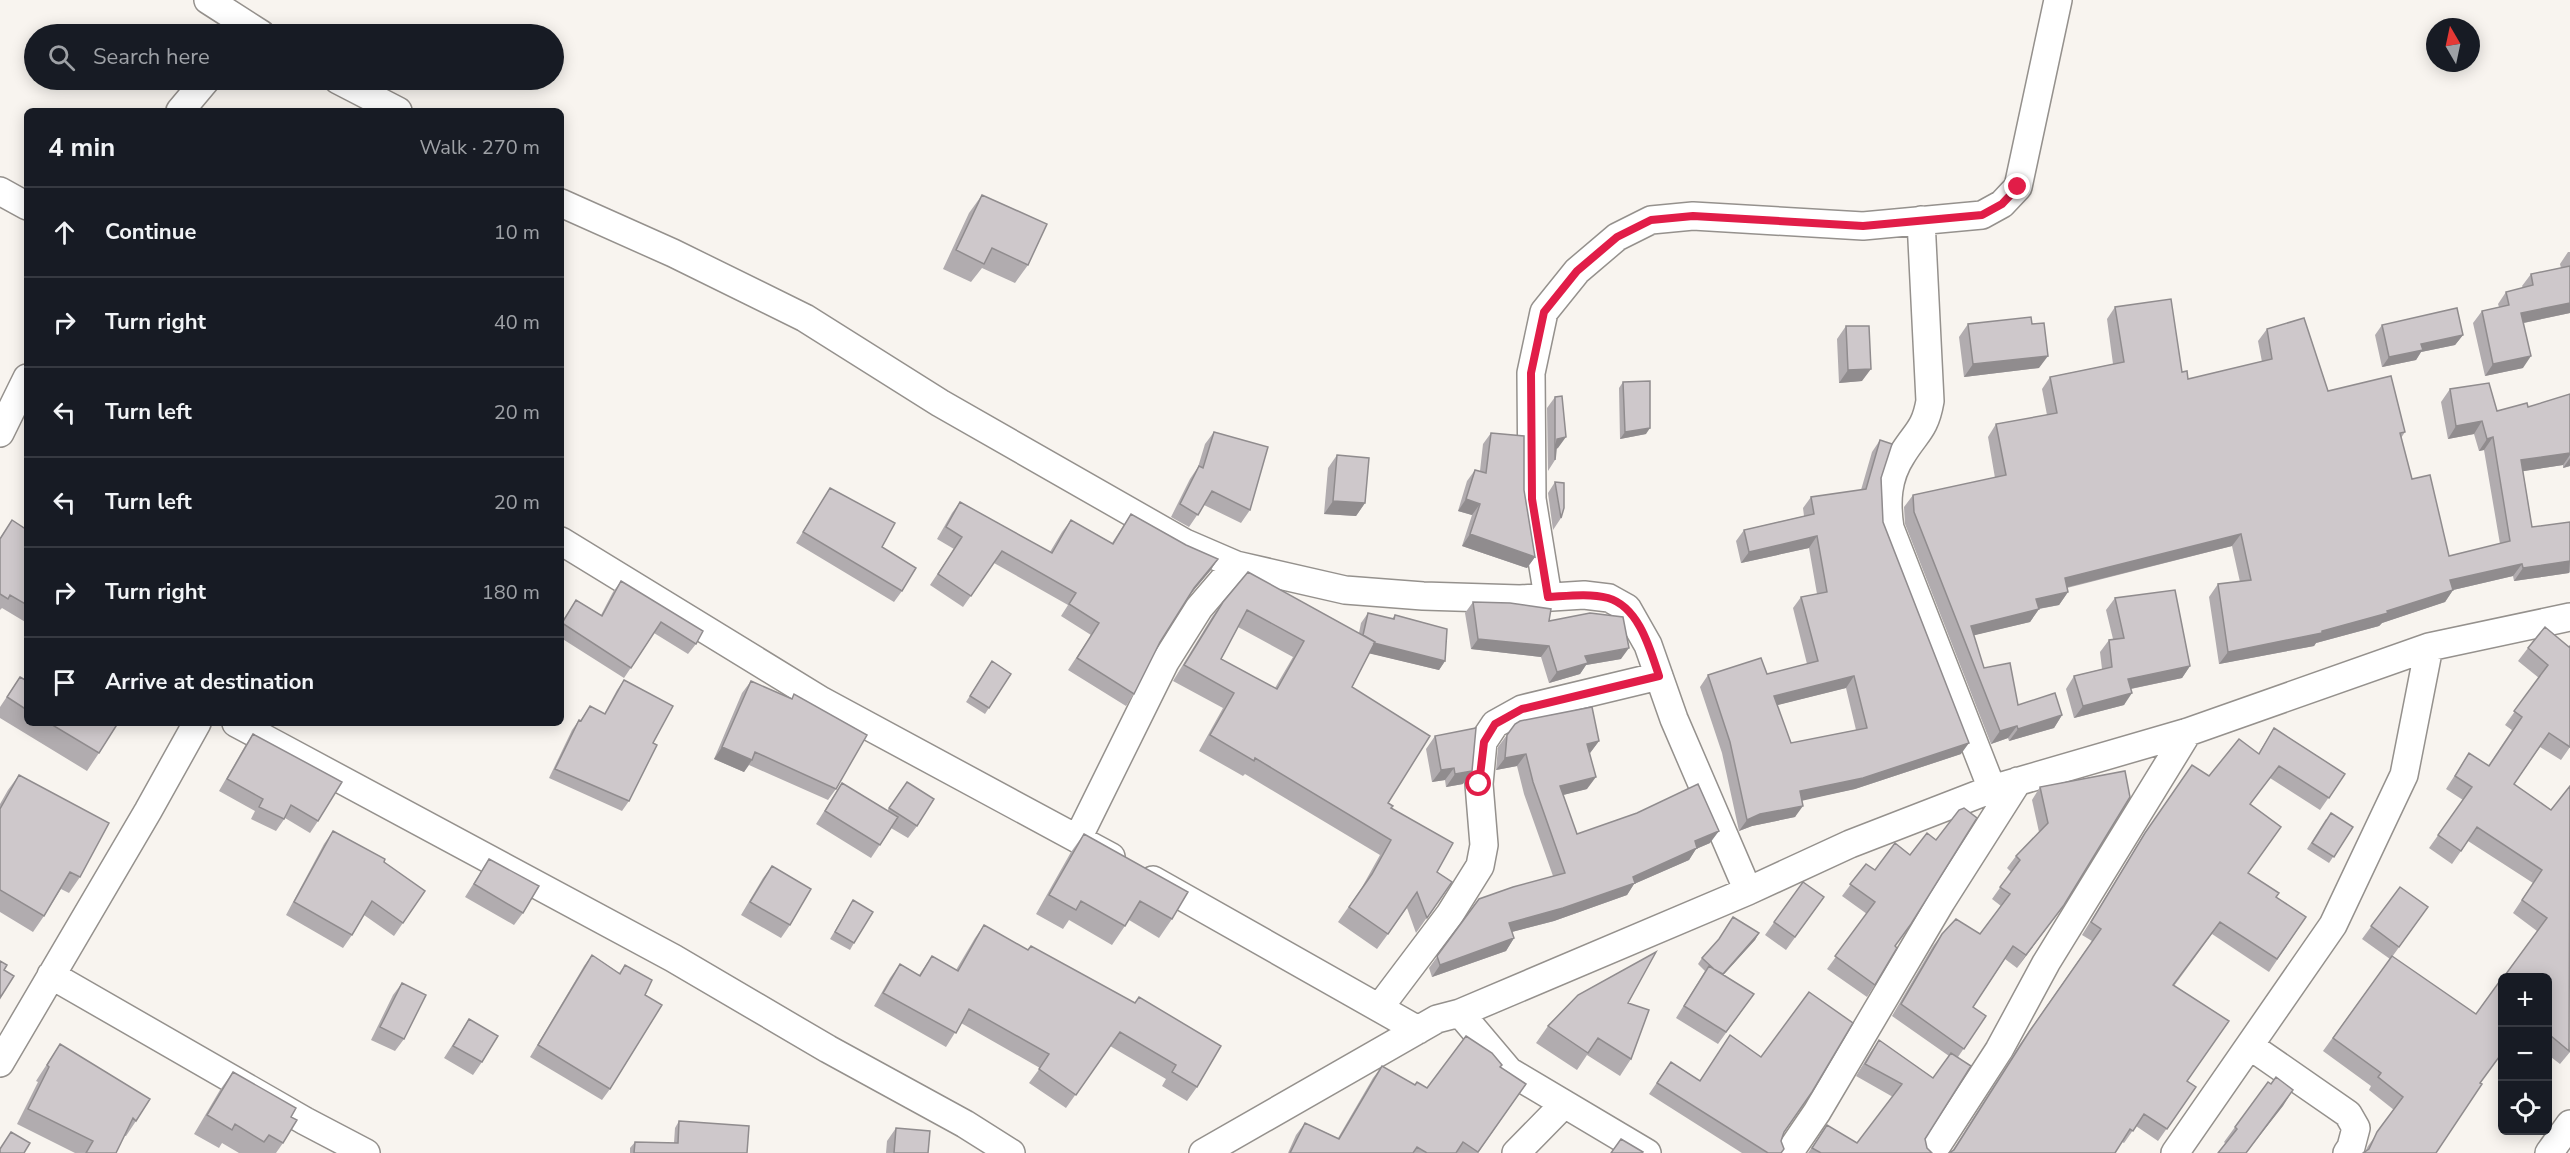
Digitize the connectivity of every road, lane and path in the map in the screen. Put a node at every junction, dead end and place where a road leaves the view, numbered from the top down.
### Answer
1 (207, 0) edge
2 (2058, 0) edge
3 (228, 24) edge
4 (198, 90) edge
5 (357, 90) edge
6 (183, 108) edge
7 (392, 108) edge
8 (0, 191) edge
9 (24, 204) edge
10 (564, 204) edge
11 (1921, 220) junction
12 (24, 384) edge
13 (0, 433) edge
14 (564, 544) edge
15 (1236, 565) junction
16 (1548, 597) junction
17 (2570, 617) edge
18 (2428, 647) junction
19 (1659, 676) junction
20 (195, 726) edge
21 (242, 726) edge
22 (2188, 732) junction
23 (2018, 782) junction
24 (1992, 789) junction
25 (1078, 838) junction
26 (1748, 891) junction
27 (51, 975) junction
28 (1379, 1008) junction
29 (1460, 1013) junction
30 (1418, 1030) junction
31 (2250, 1046) junction
32 (0, 1063) edge
33 (1564, 1104) junction
34 (2570, 1124) edge
35 (366, 1153) edge
36 (1011, 1153) edge
37 (1203, 1153) edge
38 (1515, 1153) edge
39 (1647, 1153) edge
40 (1789, 1153) edge
41 (1932, 1153) edge
42 (2175, 1153) edge
43 (2347, 1153) edge
44 (2549, 1153) edge

1 - 3 street
2 - 11 street
4 - 6 street
5 - 7 street
8 - 9 street
10 - 15 street
11 - 16 street
11 - 24 street
12 - 13 street
14 - 25 street
15 - 16 street
15 - 25 street
16 - 19 street
17 - 18 street
18 - 22 street
18 - 31 street
19 - 26 street
19 - 28 street
20 - 27 street
21 - 36 street
22 - 23 street
22 - 41 street
23 - 24 street
23 - 40 street
24 - 26 street
25 - 28 street
26 - 29 street
27 - 32 street
27 - 35 street
28 - 30 street
29 - 30 street
29 - 33 street
30 - 37 street
31 - 42 street
31 - 43 street
33 - 38 street
33 - 39 street
34 - 44 street

